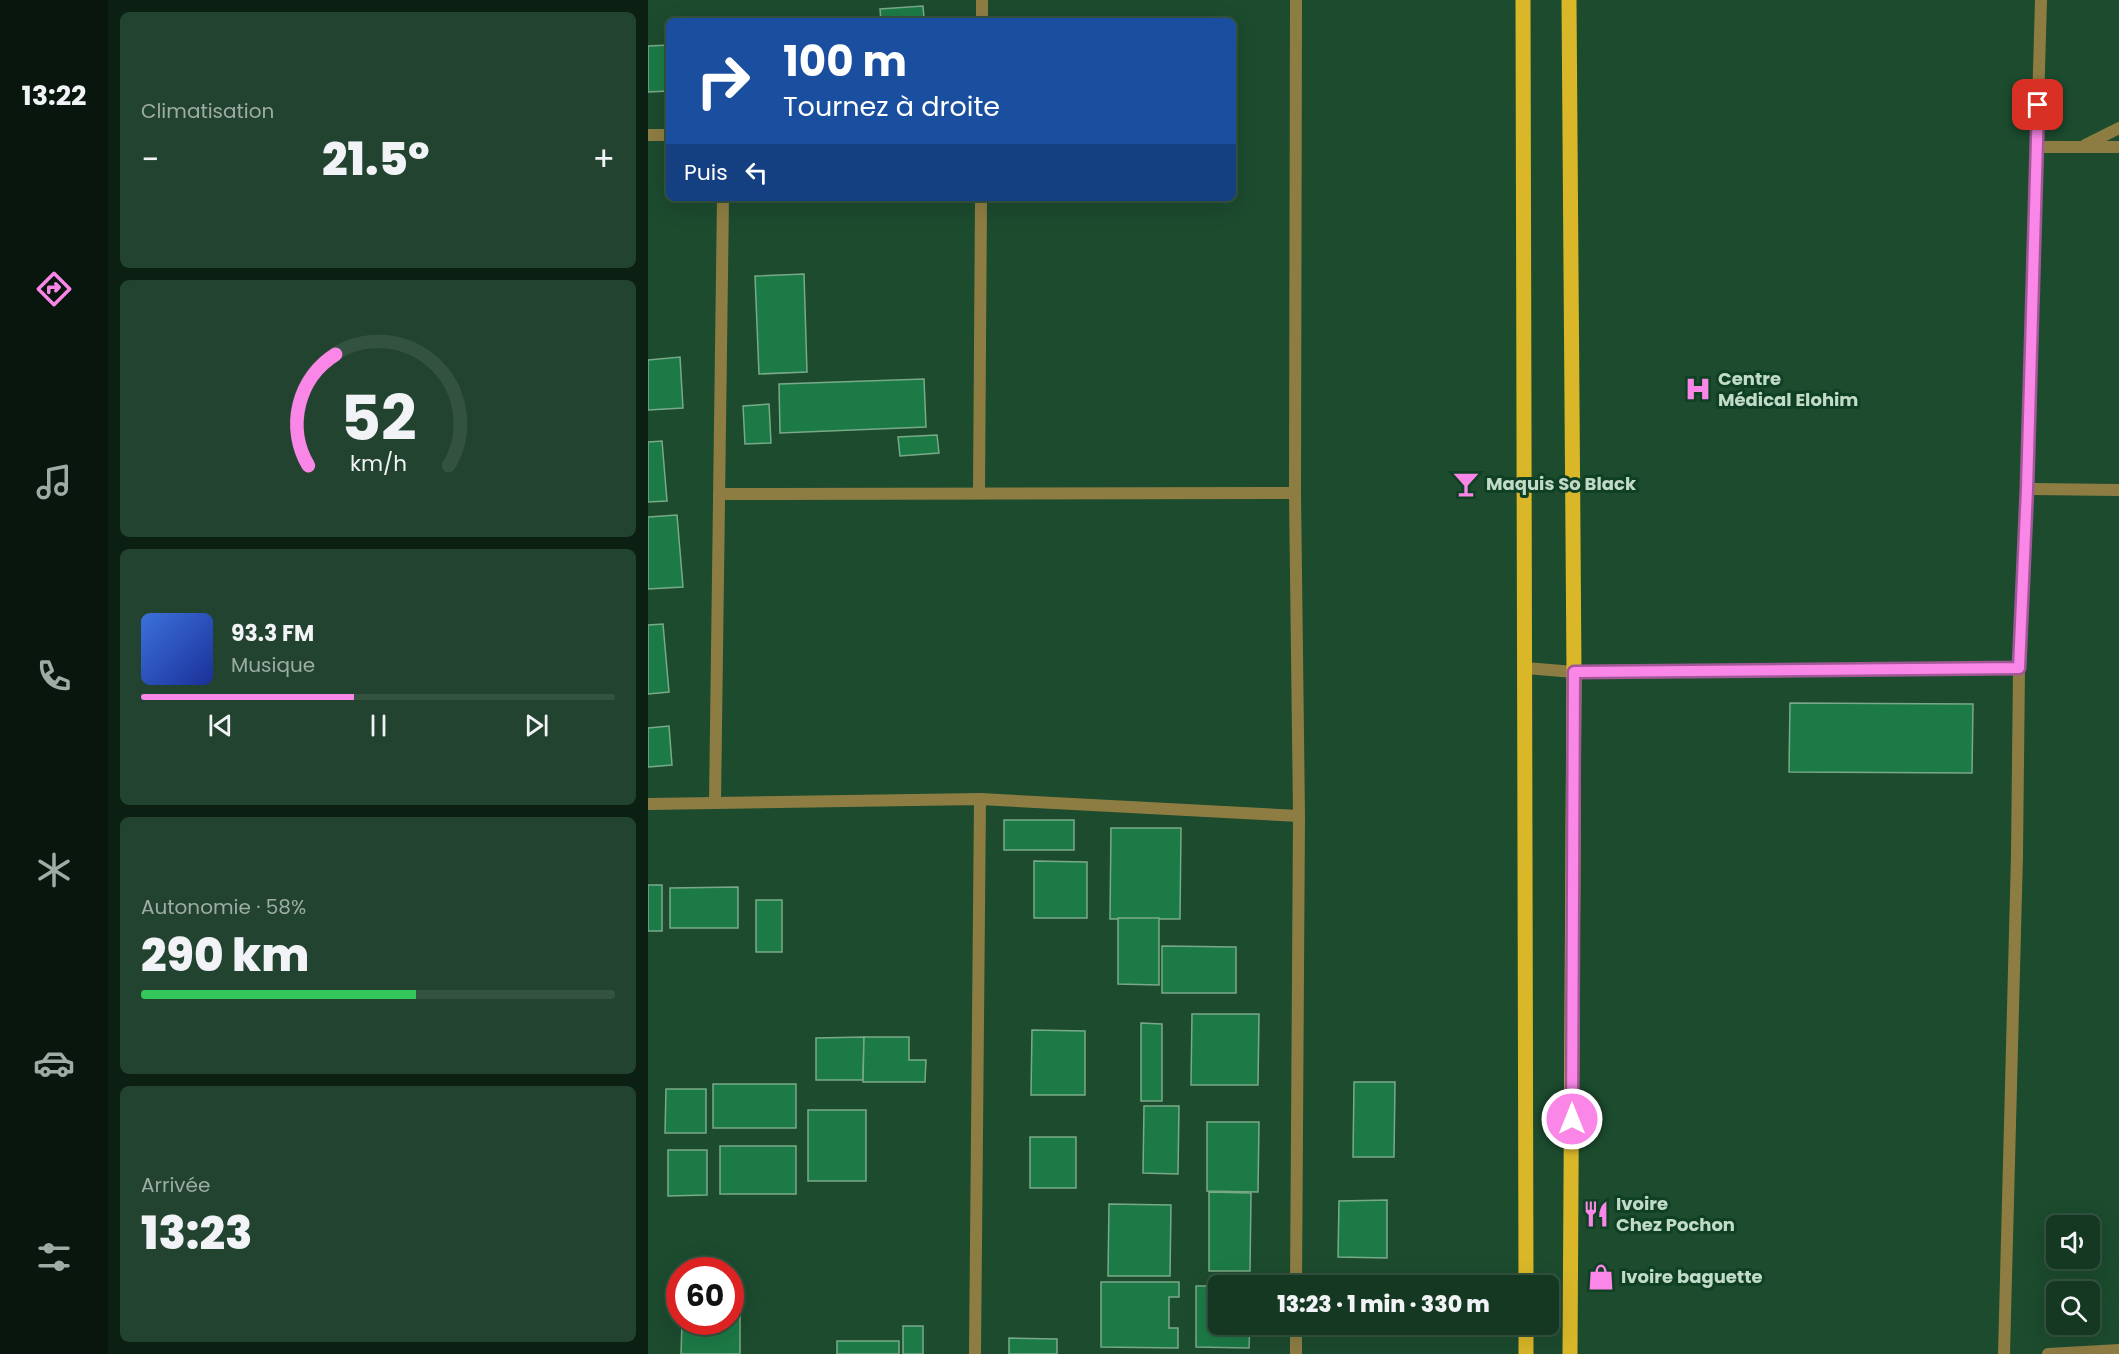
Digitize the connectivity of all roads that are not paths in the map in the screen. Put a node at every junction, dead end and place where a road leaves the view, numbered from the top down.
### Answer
1 (982, 0) edge
2 (1296, 0) edge
3 (1523, 0) edge
4 (1569, 0) edge
5 (2041, 0) edge
6 (982, 18) edge
7 (2119, 128) edge
8 (648, 135) edge
9 (666, 135) edge
10 (2037, 147) junction
11 (2082, 147) junction
12 (2119, 147) edge
13 (723, 201) edge
14 (981, 201) edge
15 (2027, 489) junction
16 (2119, 490) edge
17 (979, 492) junction
18 (1295, 493) junction
19 (719, 494) junction
20 (1526, 668) junction
21 (2019, 668) junction
22 (1574, 672) junction
23 (980, 800) junction
24 (715, 803) junction
25 (648, 804) edge
26 (1299, 816) junction
27 (1296, 1275) edge
28 (1526, 1275) edge
29 (1296, 1335) edge
30 (1526, 1335) edge
31 (2119, 1350) edge
32 (975, 1354) edge
33 (1296, 1354) edge
34 (1526, 1354) edge
35 (1570, 1354) edge
36 (2004, 1354) edge
37 (2048, 1354) edge

1 - 6 street
2 - 18 street
3 - 20 main road
4 - 22 main road
5 - 10 street
7 - 11 street
8 - 9 street
10 - 11 street
10 - 15 street
11 - 12 street
13 - 19 street
14 - 17 street
15 - 16 street
15 - 21 street
17 - 18 street
17 - 19 street
18 - 26 street
19 - 24 street
20 - 22 street
20 - 28 main road
21 - 22 street
21 - 36 street
22 - 35 main road
23 - 24 street
23 - 26 street
23 - 32 street
24 - 25 street
26 - 27 street
29 - 33 street
30 - 34 main road
31 - 37 street

